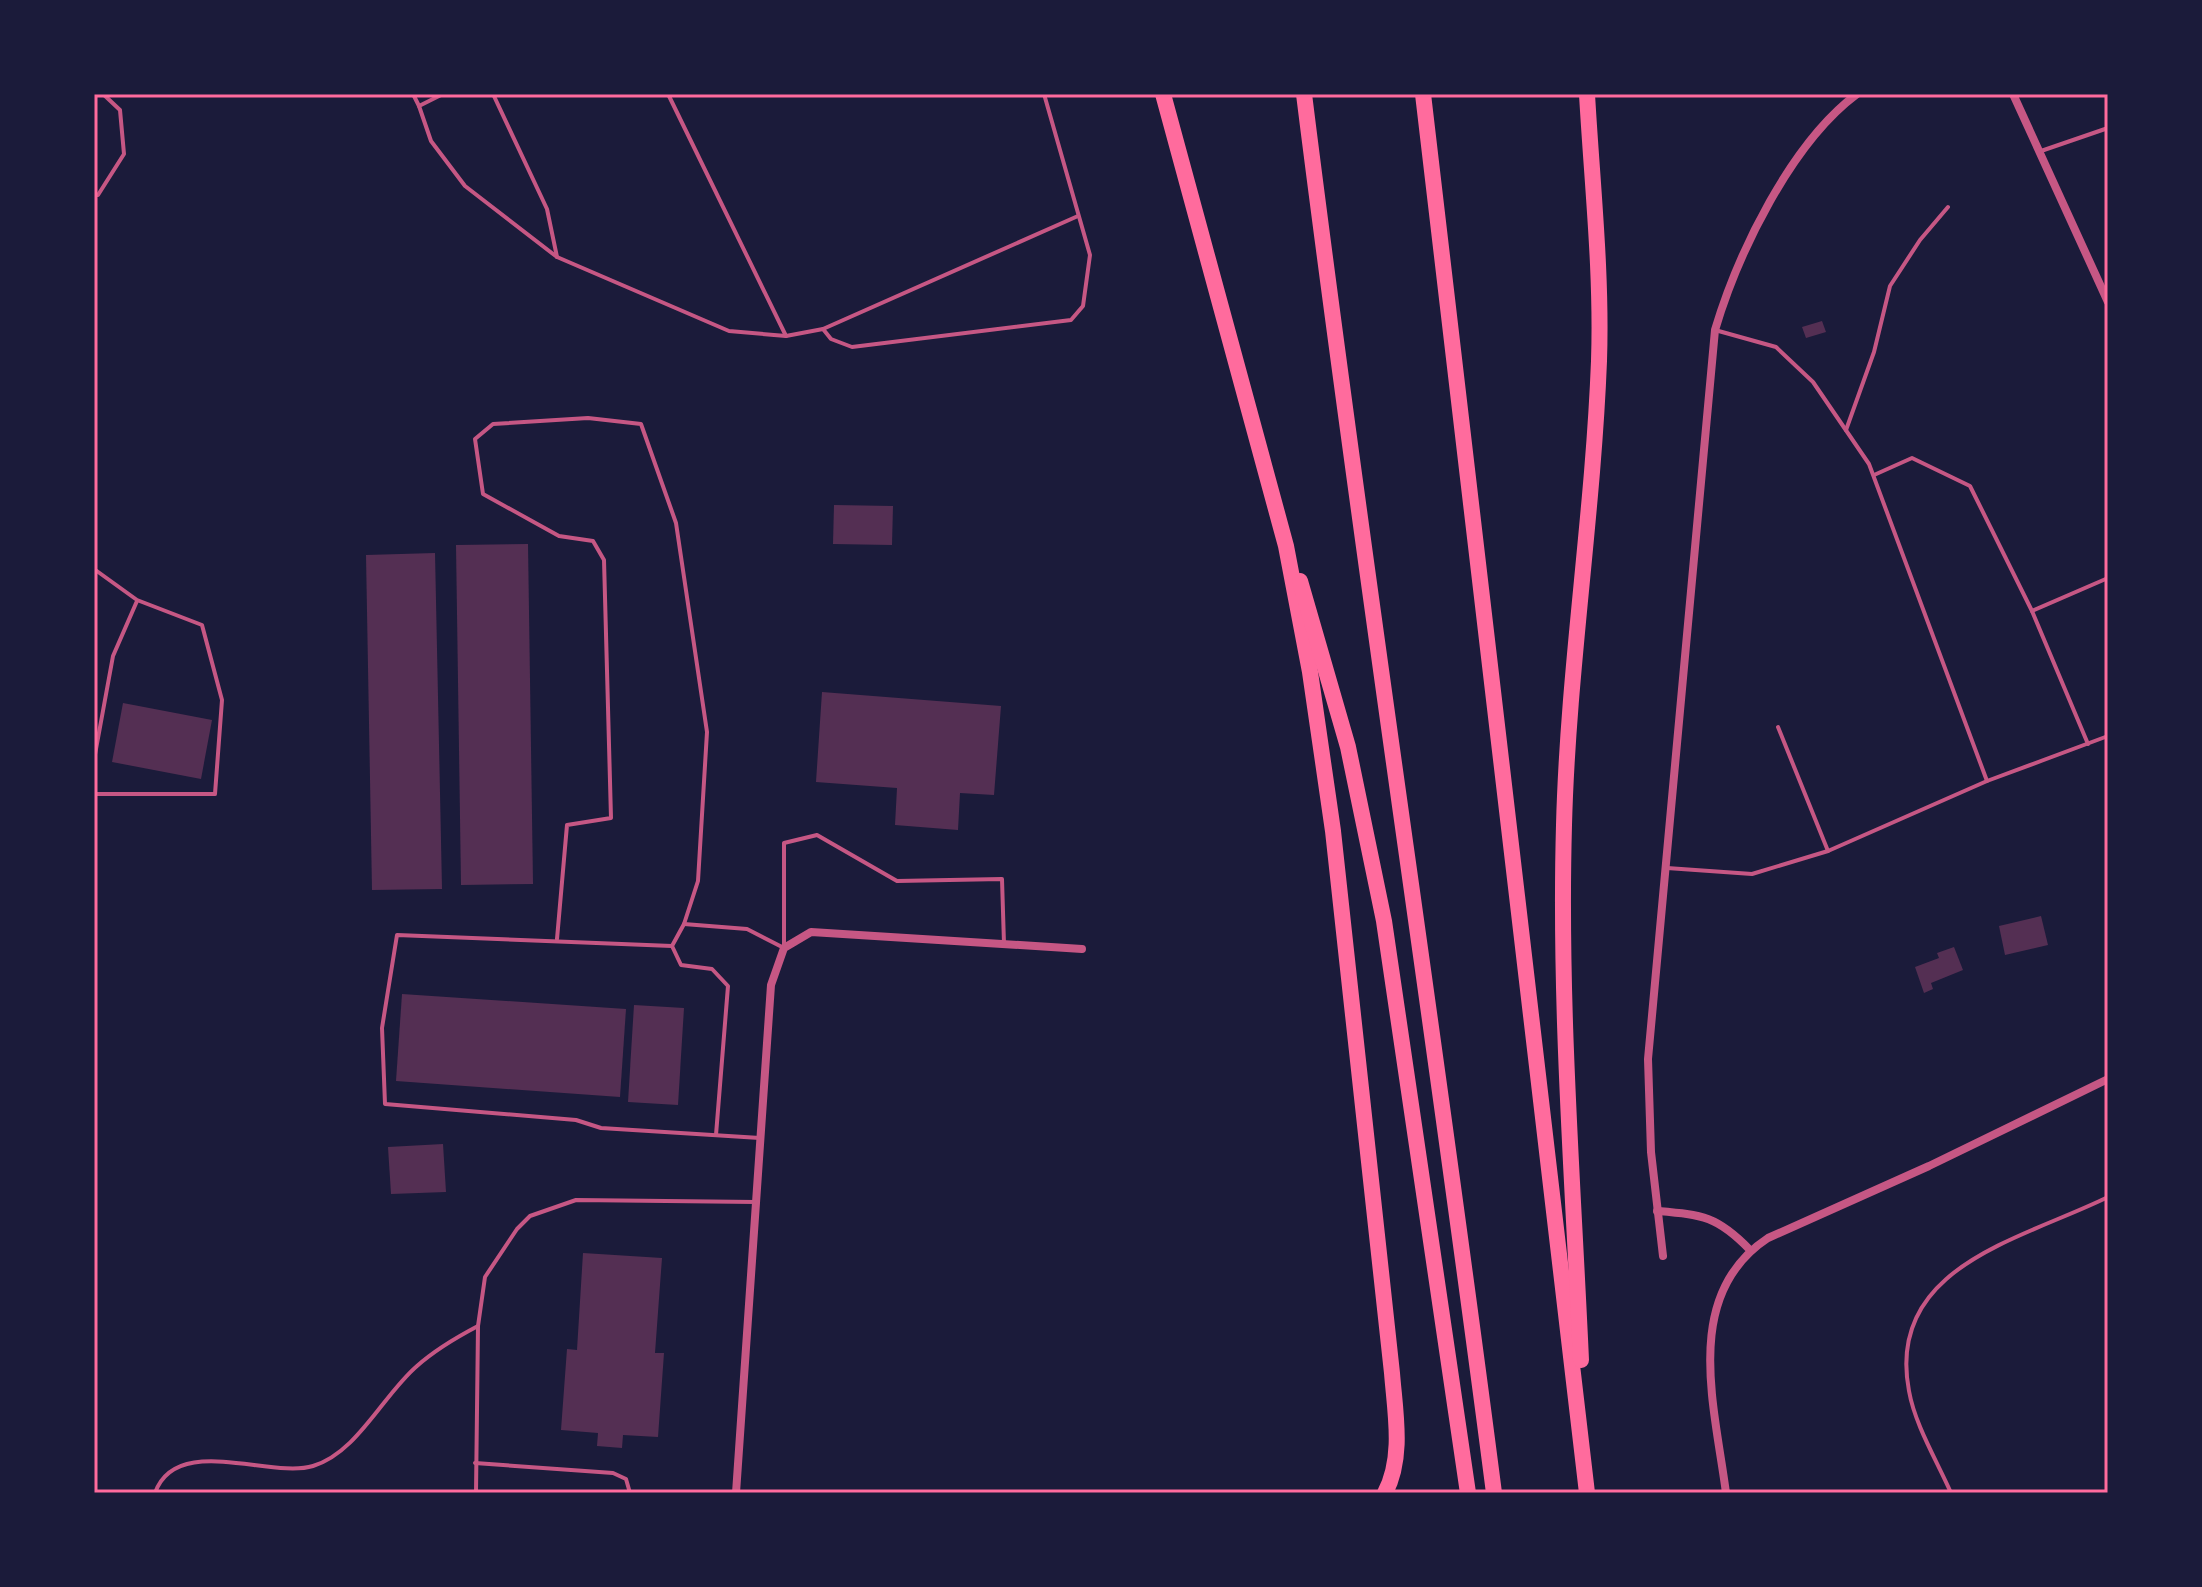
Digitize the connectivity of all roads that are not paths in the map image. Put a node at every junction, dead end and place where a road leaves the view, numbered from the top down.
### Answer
1 (103, 94) edge
2 (413, 94) edge
3 (443, 94) edge
4 (493, 94) edge
5 (668, 94) edge
6 (1044, 94) edge
7 (1163, 94) edge
8 (1304, 94) edge
9 (1423, 94) edge
10 (1587, 94) edge
11 (1857, 94) edge
12 (2013, 94) edge
13 (419, 106) junction
14 (2108, 128) edge
15 (2039, 152) junction
16 (94, 195) edge
17 (1948, 207) dead end
18 (1078, 216) junction
19 (557, 257) junction
20 (2108, 302) edge
21 (823, 329) junction
22 (1715, 330) junction
23 (786, 336) junction
24 (1846, 430) junction
25 (1873, 475) junction
26 (1286, 546) junction
27 (94, 569) edge
28 (2108, 578) edge
29 (137, 600) junction
30 (2032, 611) junction
31 (1778, 727) dead end
32 (2108, 736) edge
33 (2088, 744) junction
34 (94, 760) edge
35 (1987, 781) junction
36 (94, 794) edge
37 (1828, 851) junction
38 (1667, 868) junction
39 (684, 924) junction
40 (557, 939) junction
41 (1004, 944) junction
42 (672, 946) junction
43 (784, 948) junction
44 (1082, 949) dead end
45 (2108, 1079) edge
46 (716, 1135) junction
47 (760, 1138) junction
48 (2108, 1197) edge
49 (756, 1202) junction
50 (1657, 1211) junction
51 (1750, 1250) junction
52 (1663, 1256) dead end
53 (478, 1326) junction
54 (475, 1463) junction
55 (2108, 1491) edge
56 (155, 1493) edge
57 (476, 1493) edge
58 (630, 1493) edge
59 (736, 1493) edge
60 (1385, 1493) edge
61 (1468, 1493) edge
62 (1494, 1493) edge
63 (1587, 1493) edge
64 (1726, 1493) edge
65 (1951, 1493) edge
66 (2102, 1493) edge

1 - 16 lane
2 - 13 lane
3 - 13 lane
4 - 19 lane
5 - 23 lane
6 - 18 lane
7 - 26 highway
8 - 62 highway
9 - 63 highway
10 - 63 highway
11 - 22 street
12 - 15 street
13 - 19 lane
14 - 15 lane
15 - 20 street
17 - 24 lane
18 - 21 lane
18 - 21 lane
19 - 23 lane
21 - 23 lane
22 - 24 lane
22 - 38 street
24 - 25 lane
25 - 30 lane
25 - 35 lane
26 - 60 highway
26 - 61 highway
27 - 29 lane
28 - 30 lane
29 - 34 lane
29 - 36 lane
30 - 33 lane
31 - 37 lane
32 - 33 lane
33 - 35 lane
35 - 37 lane
37 - 38 lane
38 - 50 street
39 - 40 lane
39 - 42 lane
39 - 43 lane
40 - 42 lane
40 - 46 lane
41 - 43 street
41 - 43 lane
41 - 44 street
42 - 46 lane
43 - 47 street
45 - 51 street
46 - 47 lane
47 - 49 street
48 - 65 lane
49 - 53 lane
49 - 59 street
50 - 51 street
50 - 52 street
51 - 64 street
53 - 54 lane
53 - 56 lane
54 - 57 lane
54 - 58 lane
55 - 66 lane

